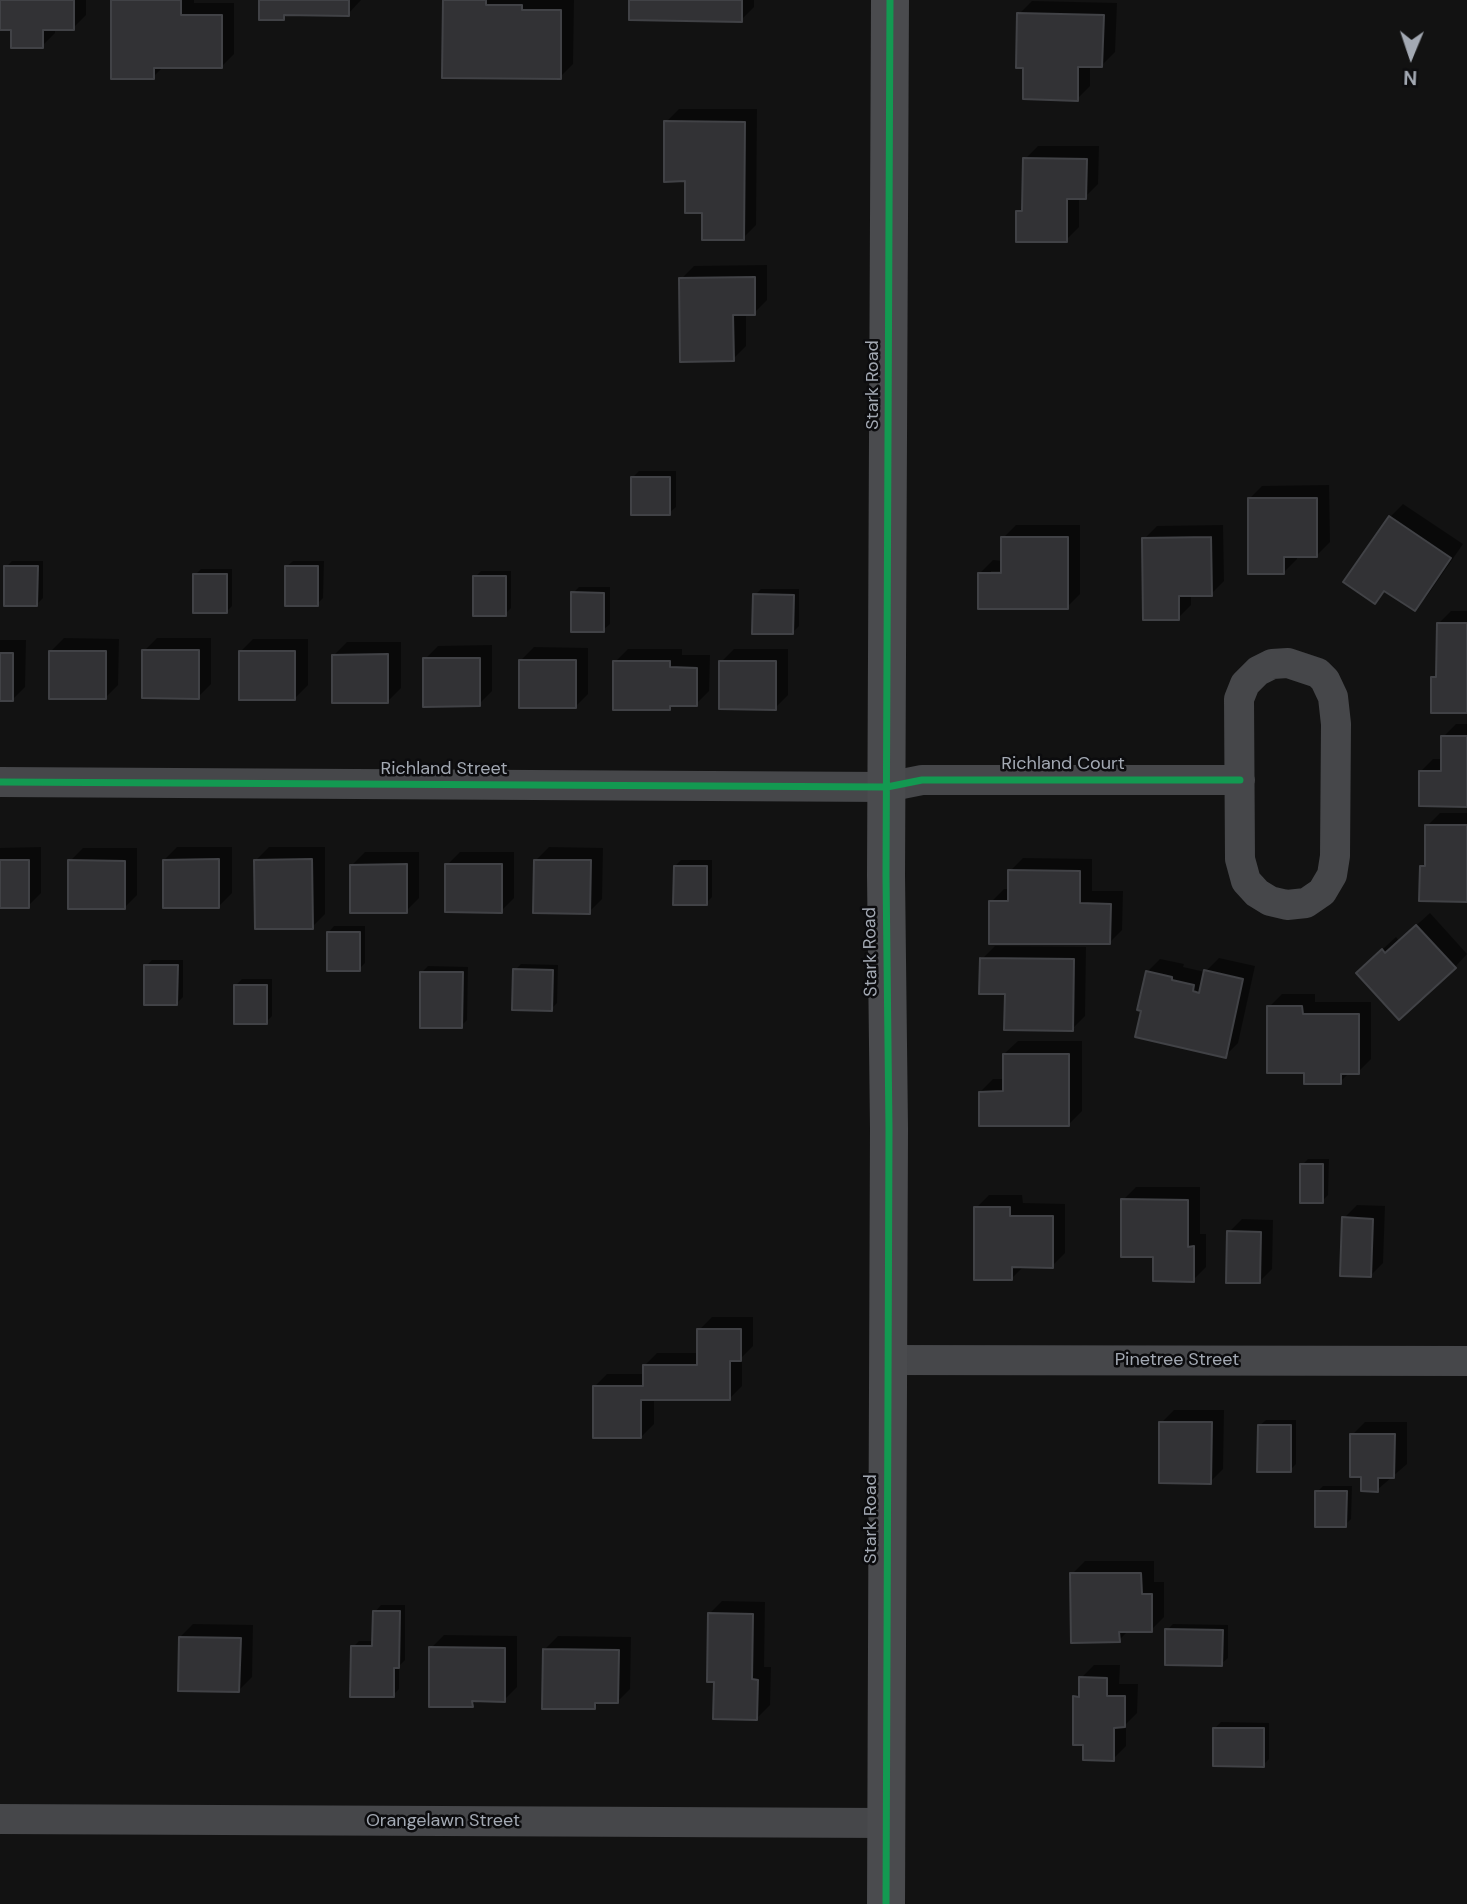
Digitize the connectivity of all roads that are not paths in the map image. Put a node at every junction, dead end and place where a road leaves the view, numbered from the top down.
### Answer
1 (890, 0) edge
2 (1240, 780) junction
3 (0, 782) edge
4 (887, 787) junction
5 (887, 1360) junction
6 (1467, 1361) edge
7 (0, 1819) edge
8 (886, 1823) junction
9 (886, 1904) edge

1 - 4 street, Stark Road
2 - 2 street
2 - 4 street, Richland Court
3 - 4 street, Richland Street
4 - 5 street, Stark Road
5 - 6 street, Pinetree Street
5 - 8 street, Stark Road
7 - 8 street, Orangelawn Street
8 - 9 street, Stark Road

